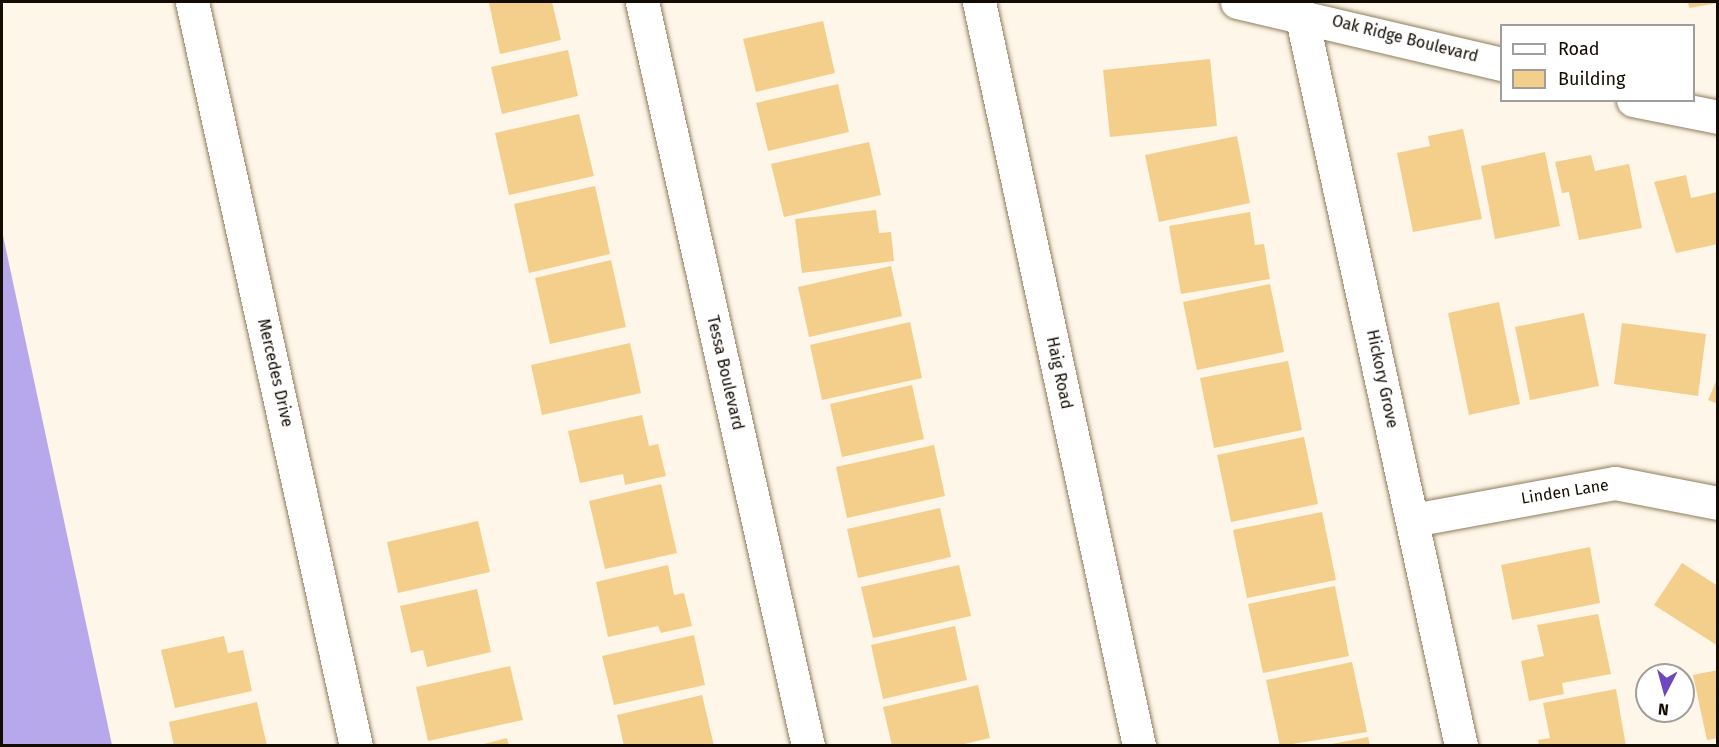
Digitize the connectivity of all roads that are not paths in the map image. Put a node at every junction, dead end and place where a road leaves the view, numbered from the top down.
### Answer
1 (192, 2) edge
2 (642, 2) edge
3 (979, 2) edge
4 (1238, 2) edge
5 (1301, 14) junction
6 (1500, 64) edge
7 (1643, 102) edge
8 (1718, 117) edge
9 (1718, 503) edge
10 (1413, 520) junction
11 (356, 746) edge
12 (808, 746) edge
13 (1139, 746) edge
14 (1461, 746) edge

1 - 11 street, Mercedes Drive
2 - 12 street, Tessa Boulevard
3 - 13 street, Haig Road
4 - 5 street, Oak Ridge Boulevard
5 - 6 street, Oak Ridge Boulevard
5 - 10 street, Hickory Grove
7 - 8 street
9 - 10 street, Linden Lane
10 - 14 street, Hickory Grove

